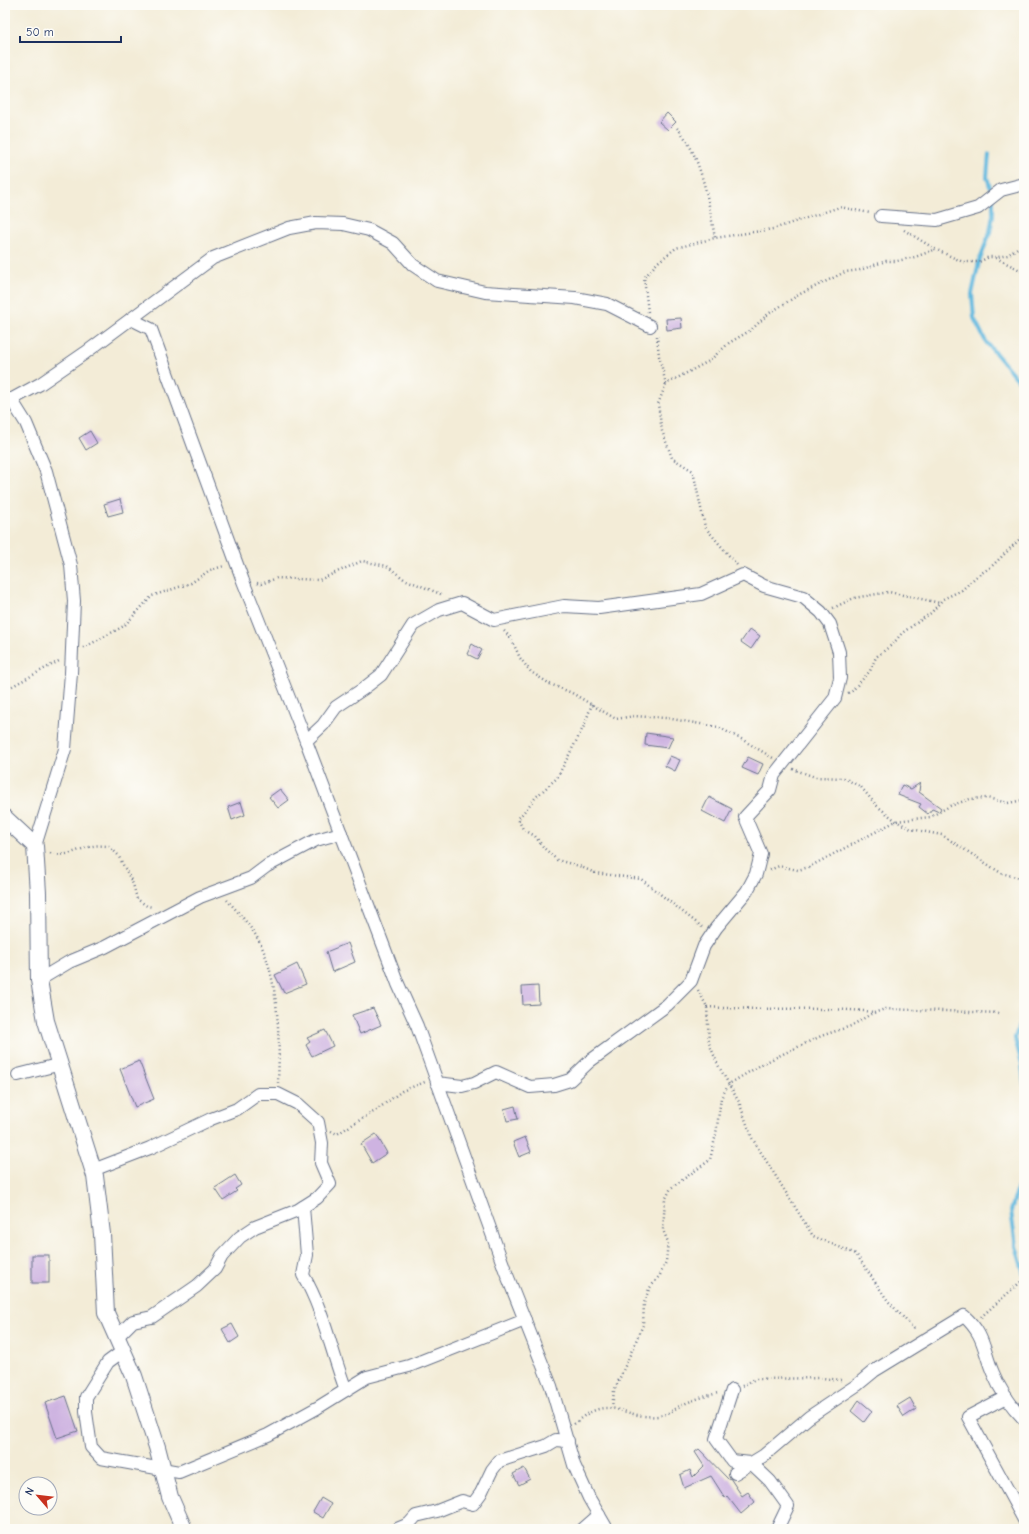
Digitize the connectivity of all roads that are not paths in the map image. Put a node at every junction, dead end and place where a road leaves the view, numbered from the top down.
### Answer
1 (1024, 184) edge
2 (881, 216) road end
3 (131, 319) junction
4 (650, 326) road end
5 (8, 401) edge
6 (306, 741) junction
7 (5, 818) edge
8 (340, 833) junction
9 (34, 846) junction
10 (38, 980) junction
11 (61, 1064) junction
12 (18, 1075) dead end
13 (437, 1084) junction
14 (93, 1170) junction
15 (302, 1207) junction
16 (525, 1320) junction
17 (120, 1344) junction
18 (346, 1390) junction
19 (732, 1390) road end
20 (1006, 1397) junction
21 (1024, 1419) edge
22 (567, 1437) junction
23 (751, 1463) junction
24 (163, 1470) junction
25 (735, 1473) dead end
26 (599, 1515) junction
27 (1024, 1520) edge
28 (184, 1529) edge
29 (397, 1529) edge
30 (583, 1529) edge
31 (607, 1529) edge
32 (777, 1529) edge

1 - 2 street
3 - 4 street
3 - 5 street
3 - 6 street
5 - 9 street
6 - 8 street
6 - 13 street
7 - 9 street
8 - 10 street
8 - 13 street
9 - 10 street
10 - 11 street
11 - 12 street
11 - 14 street
13 - 16 street
14 - 15 street
14 - 17 street
15 - 17 street
15 - 18 street
16 - 18 street
16 - 22 street
17 - 24 street
17 - 24 street
18 - 24 street
19 - 23 street
20 - 21 street
20 - 23 street
20 - 27 street
22 - 26 street
22 - 29 street
23 - 25 street
23 - 32 street
24 - 28 street
26 - 30 street
26 - 31 street

